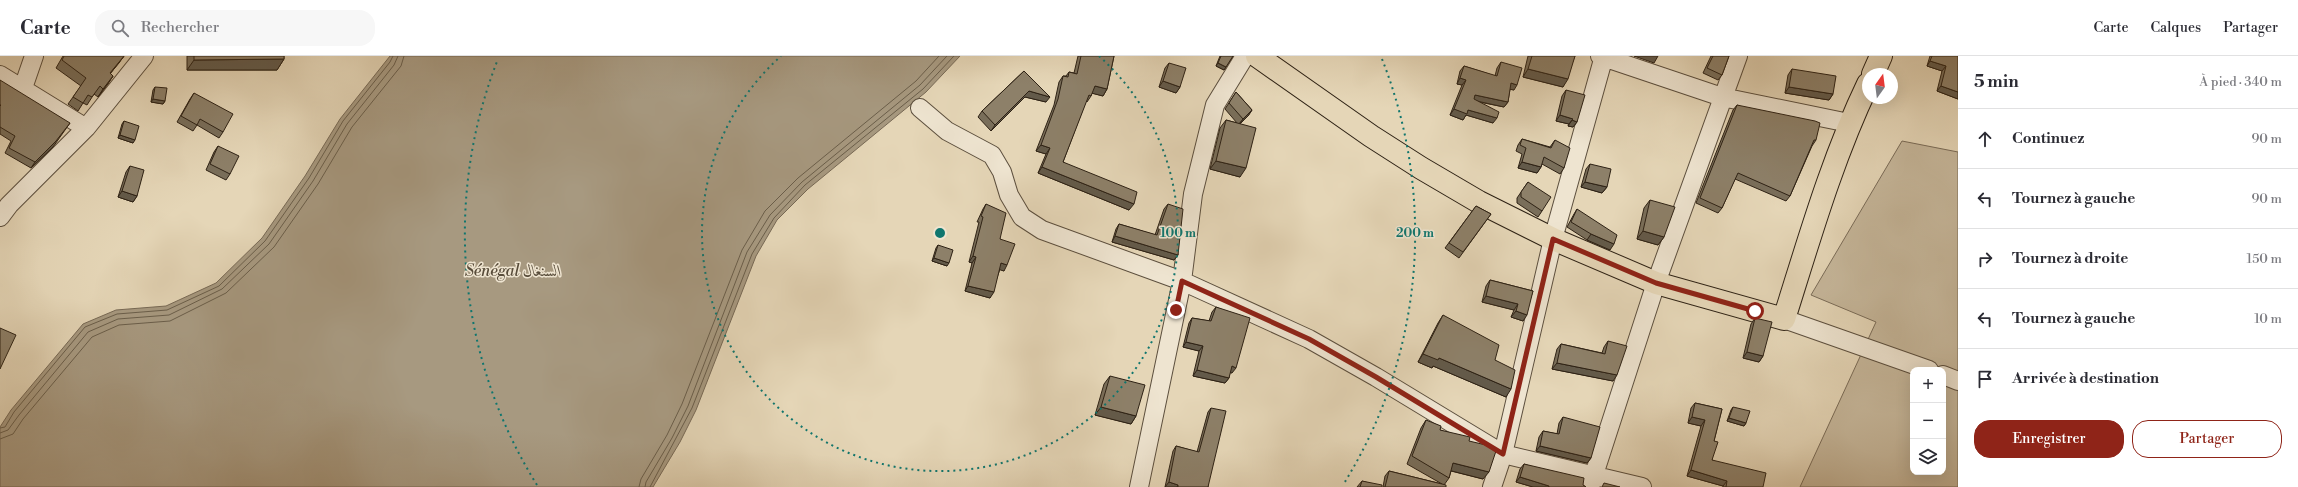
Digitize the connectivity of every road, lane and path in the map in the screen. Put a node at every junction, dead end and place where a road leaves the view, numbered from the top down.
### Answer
1 (34, 56) edge
2 (144, 56) edge
3 (1245, 56) edge
4 (1257, 56) edge
5 (1602, 56) edge
6 (1738, 56) edge
7 (1881, 56) edge
8 (1876, 68) edge
9 (0, 75) edge
10 (23, 88) junction
11 (1862, 96) edge
12 (1722, 97) junction
13 (920, 108) dead end
14 (1849, 123) junction
15 (86, 128) junction
16 (4, 211) edge
17 (1553, 239) junction
18 (1182, 281) junction
19 (1656, 283) junction
20 (1784, 319) junction
21 (1920, 367) edge
22 (1946, 376) edge
23 (1958, 381) edge
24 (1503, 454) junction
25 (1591, 482) edge
26 (1139, 487) edge
27 (1492, 487) edge
28 (1642, 487) edge

1 - 10 street
2 - 15 street
3 - 18 street
4 - 17 main road
5 - 12 street
5 - 17 street
6 - 12 street
7 - 8 main road
9 - 10 street
10 - 15 street
11 - 14 main road
12 - 14 street
12 - 19 street
13 - 18 street
14 - 20 main road
15 - 16 street
17 - 19 main road
17 - 24 street
18 - 24 street
18 - 26 street
19 - 20 main road
19 - 25 street
20 - 21 street
22 - 23 street
24 - 25 street
24 - 27 street
25 - 28 street

